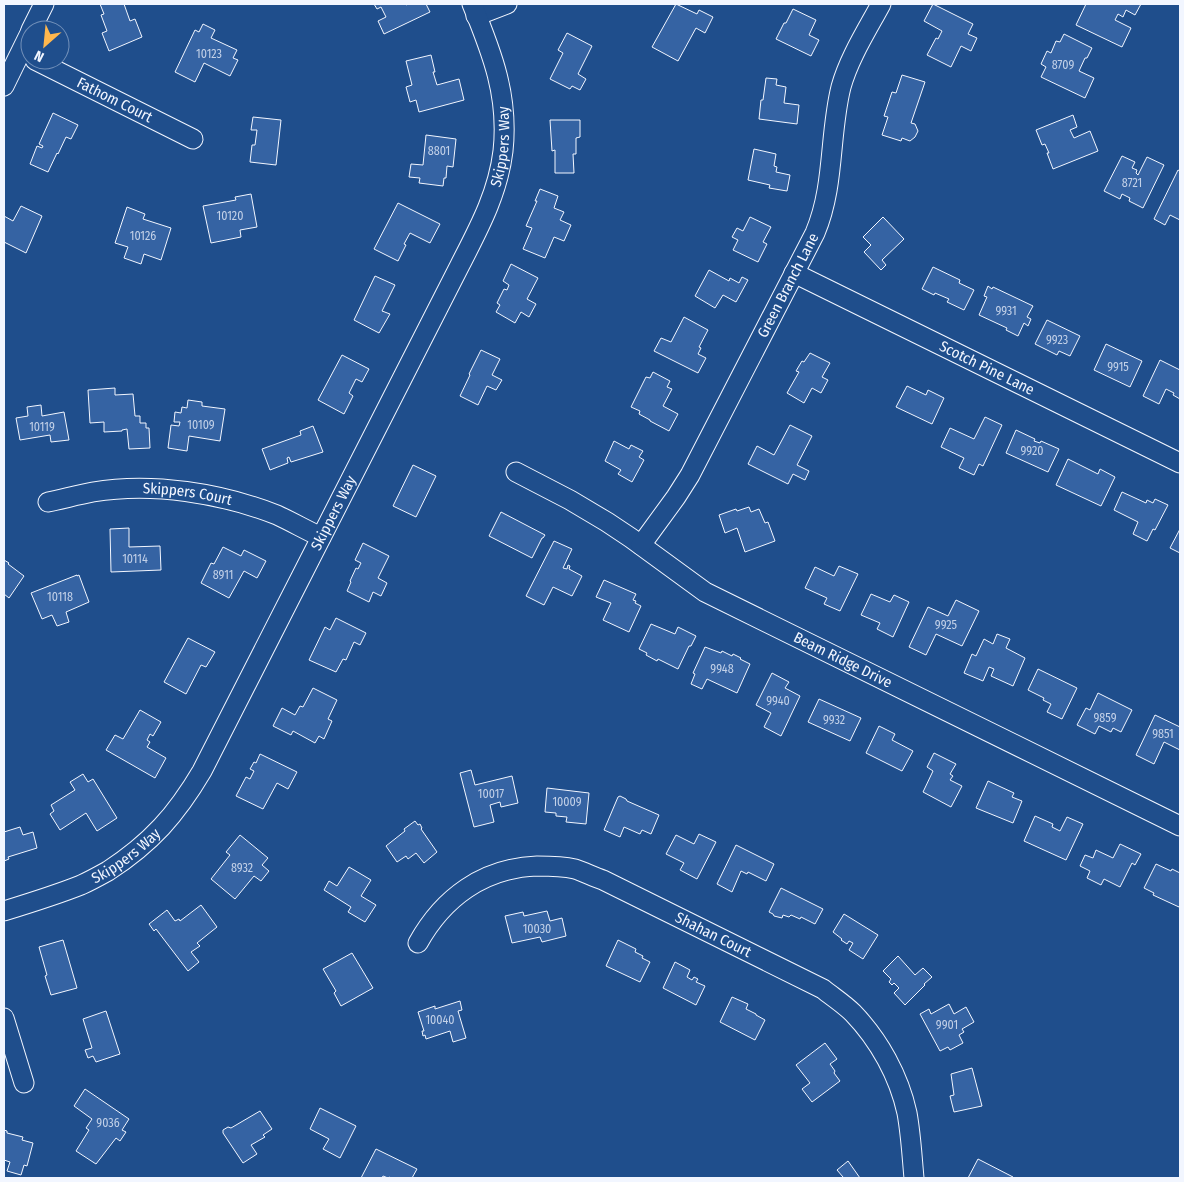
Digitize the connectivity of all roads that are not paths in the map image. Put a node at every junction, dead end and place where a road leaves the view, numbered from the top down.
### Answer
1 (44, 4) edge
2 (507, 4) edge
3 (881, 4) edge
4 (474, 10) edge
5 (36, 20) edge
6 (20, 67) edge
7 (54, 70) edge
8 (4, 86) edge
9 (193, 139) dead end
10 (794, 273) junction
11 (1180, 463) edge
12 (516, 472) dead end
13 (48, 502) dead end
14 (321, 537) junction
15 (641, 545) junction
16 (1180, 826) edge
17 (4, 911) edge
18 (418, 943) dead end
19 (4, 1018) edge
20 (24, 1083) dead end
21 (914, 1178) edge

1 - 5 street
2 - 4 street
3 - 10 street, Green Branch Lane
4 - 14 street, Skippers Way
6 - 8 street
7 - 9 street, Fathom Court
10 - 11 street, Scotch Pine Lane
10 - 15 street, Green Branch Lane
12 - 15 street, Beam Ridge Drive
13 - 14 street, Skippers Court
14 - 17 street, Skippers Way
15 - 16 street, Beam Ridge Drive
18 - 21 street, Shahan Court
19 - 20 street

